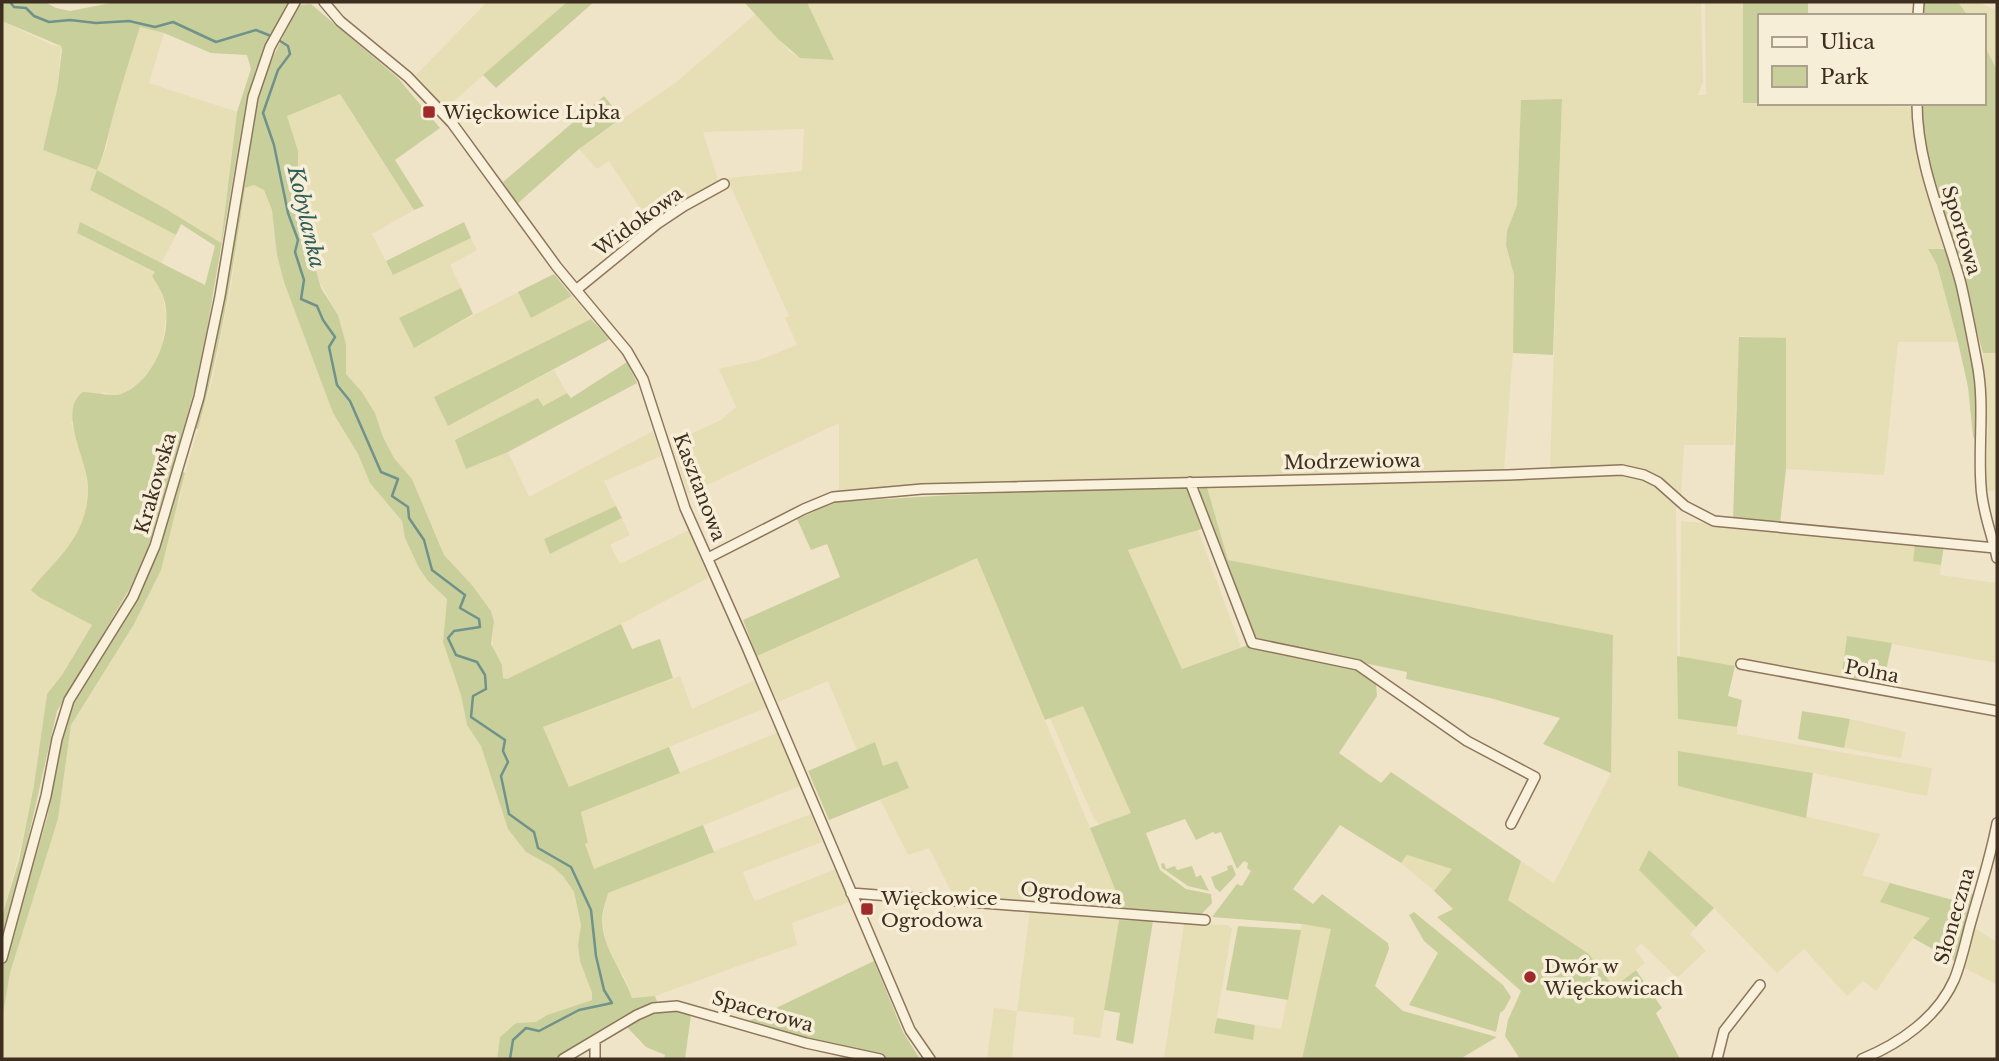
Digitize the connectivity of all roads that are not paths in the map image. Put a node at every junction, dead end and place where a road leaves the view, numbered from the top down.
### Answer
1 (295, 2) edge
2 (324, 2) edge
3 (1910, 2) edge
4 (1919, 9) edge
5 (1917, 105) edge
6 (724, 184) dead end
7 (576, 290) junction
8 (1190, 482) junction
9 (1995, 548) junction
10 (708, 558) junction
11 (1997, 558) edge
12 (1741, 664) dead end
13 (1997, 711) edge
14 (1997, 823) edge
15 (1511, 824) dead end
16 (851, 893) junction
17 (1205, 920) dead end
18 (2, 958) edge
19 (1760, 985) dead end
20 (595, 1041) junction
21 (563, 1059) edge
22 (595, 1059) edge
23 (880, 1059) edge
24 (930, 1059) edge
25 (1717, 1059) edge
26 (1862, 1059) edge

1 - 18 street, Krakowska
2 - 7 street, Kasztanowa
3 - 4 street
5 - 9 street, Sportowa
6 - 7 street, Widokowa
7 - 10 street, Kasztanowa
8 - 9 street, Modrzewiowa
8 - 10 street, Modrzewiowa
8 - 15 street
9 - 11 street
10 - 16 street, Kasztanowa
12 - 13 street, Polna
14 - 26 street, Słoneczna
16 - 17 street, Ogrodowa
16 - 24 street, Kasztanowa
19 - 25 street
20 - 21 street, Spacerowa
20 - 22 street
20 - 23 street, Spacerowa

